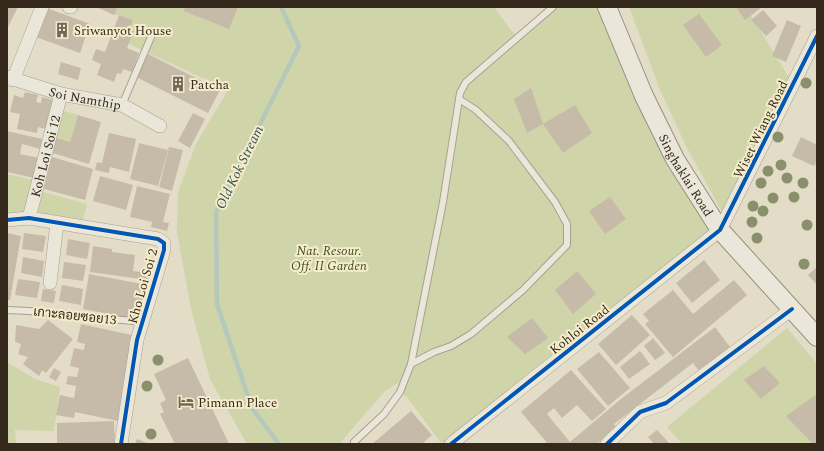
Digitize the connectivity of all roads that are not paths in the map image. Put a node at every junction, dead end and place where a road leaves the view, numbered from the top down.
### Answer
1 (42, 7) edge
2 (553, 7) edge
3 (607, 7) edge
4 (817, 36) edge
5 (150, 37) dead end
6 (10, 78) edge
7 (61, 94) junction
8 (459, 99) junction
9 (122, 105) junction
10 (160, 126) dead end
11 (29, 218) junction
12 (7, 220) edge
13 (57, 223) junction
14 (720, 230) junction
15 (50, 283) dead end
16 (792, 309) junction
17 (7, 310) edge
18 (143, 322) junction
19 (817, 337) edge
20 (411, 364) junction
21 (354, 442) dead end
22 (122, 444) edge
23 (450, 444) edge
24 (607, 444) edge

1 - 6 street
2 - 8 lane
3 - 14 main road, Singhaklai Road
4 - 14 street, Wiset Wiang Road
5 - 9 lane
6 - 7 street, Soi Namthip
7 - 9 street, Soi Namthip
7 - 11 street, Koh Loi Soi 12
8 - 20 lane
8 - 20 lane
9 - 10 street, Soi Namthip
11 - 12 street, Kho Loi Soi 2
11 - 13 street, Kho Loi Soi 2
13 - 15 street
13 - 18 street, Kho Loi Soi 2
14 - 16 main road, Singhaklai Road
14 - 23 street, Kohloi Road
16 - 19 main road, Singhaklai Road
16 - 24 street
17 - 18 lane, เกาะลอยซอย13
18 - 22 street, Kho Loi Soi 2
20 - 21 lane

